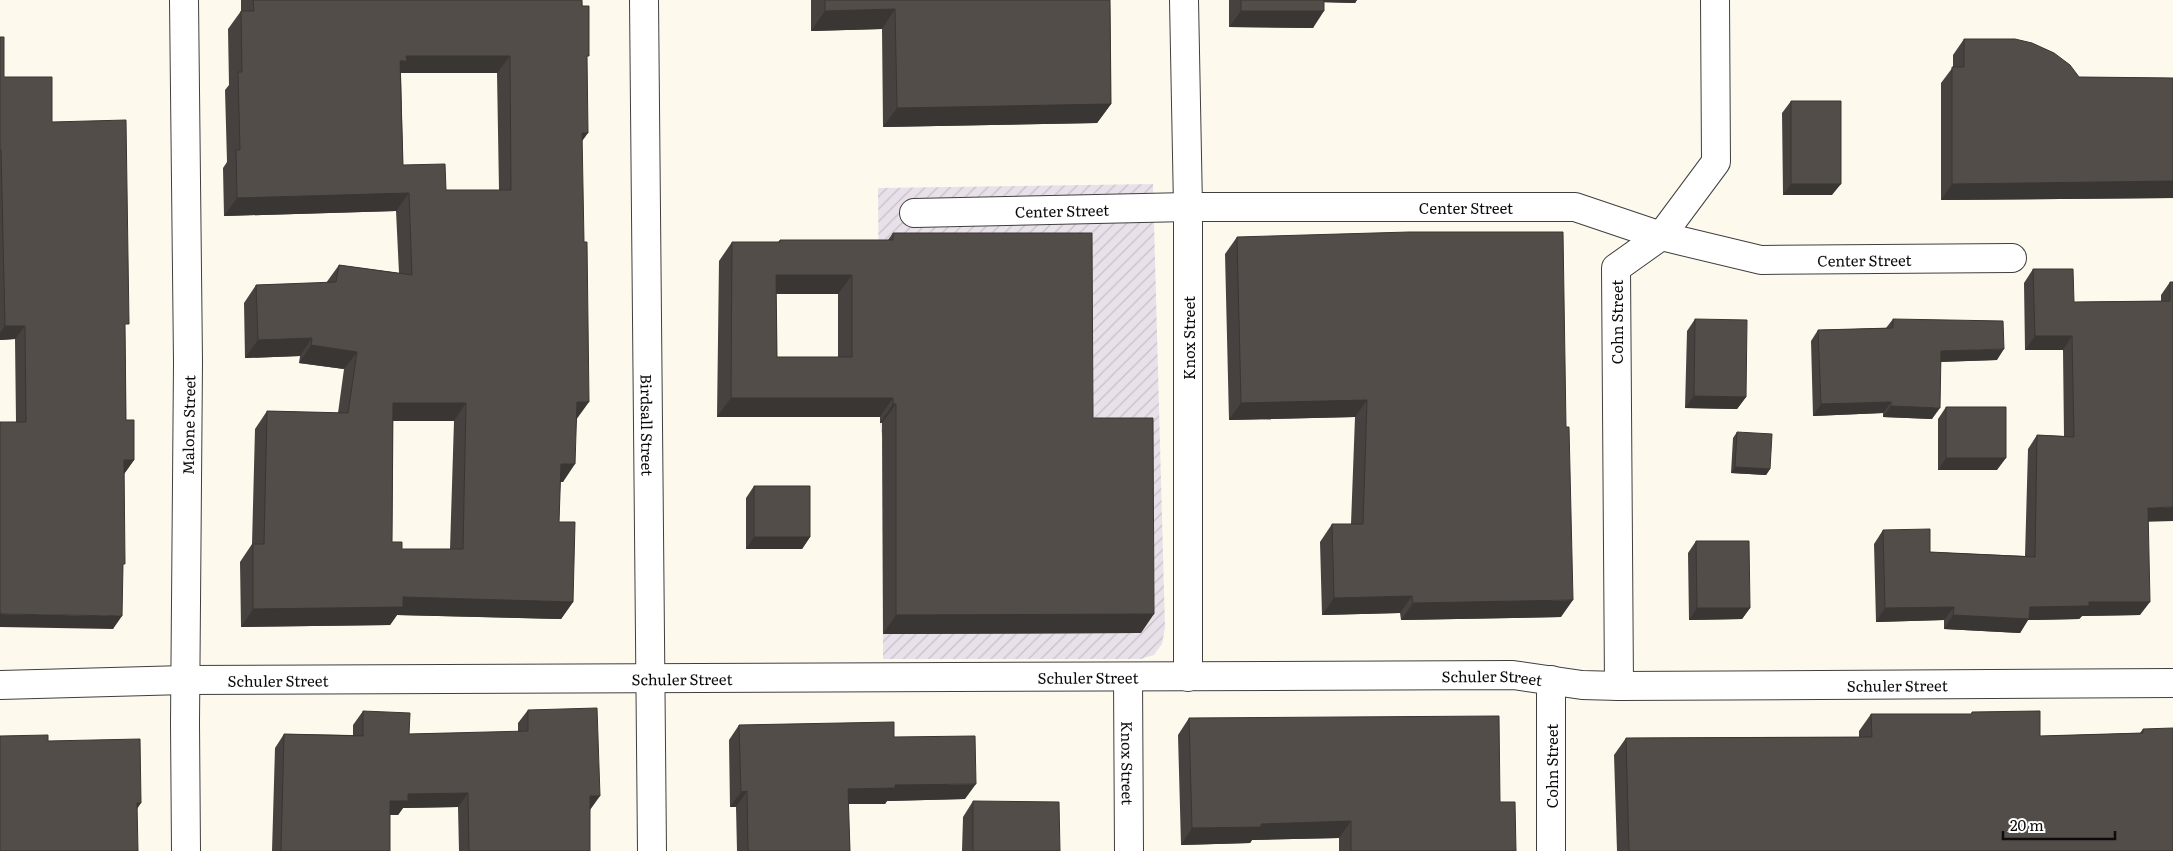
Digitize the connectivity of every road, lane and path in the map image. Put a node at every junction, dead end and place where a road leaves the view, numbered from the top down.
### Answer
1 (184, 0) edge
2 (644, 0) edge
3 (1184, 0) edge
4 (1715, 0) edge
5 (1188, 206) junction
6 (914, 213) dead end
7 (1661, 236) junction
8 (2012, 258) dead end
9 (1128, 677) junction
10 (1188, 677) junction
11 (185, 680) junction
12 (650, 680) junction
13 (1551, 680) junction
14 (2173, 683) edge
15 (0, 685) edge
16 (1619, 686) junction
17 (186, 851) edge
18 (652, 851) edge
19 (1128, 851) edge
20 (1551, 851) edge

1 - 11 street, Malone Street
2 - 12 street, Birdsall Street
3 - 5 street, Knox Street
4 - 7 street, Cohn Street
5 - 6 street, Center Street
5 - 7 street, Center Street
5 - 10 street, Knox Street
7 - 8 street, Center Street
7 - 16 street, Cohn Street
9 - 10 street, Schuler Street
9 - 12 street, Schuler Street
9 - 19 street, Knox Street
10 - 13 street, Schuler Street
11 - 12 street, Schuler Street
11 - 15 street, Schuler Street
11 - 17 street, Malone Street
12 - 18 street, Birdsall Street
13 - 16 street, Schuler Street
13 - 20 street, Cohn Street
14 - 16 street, Schuler Street

